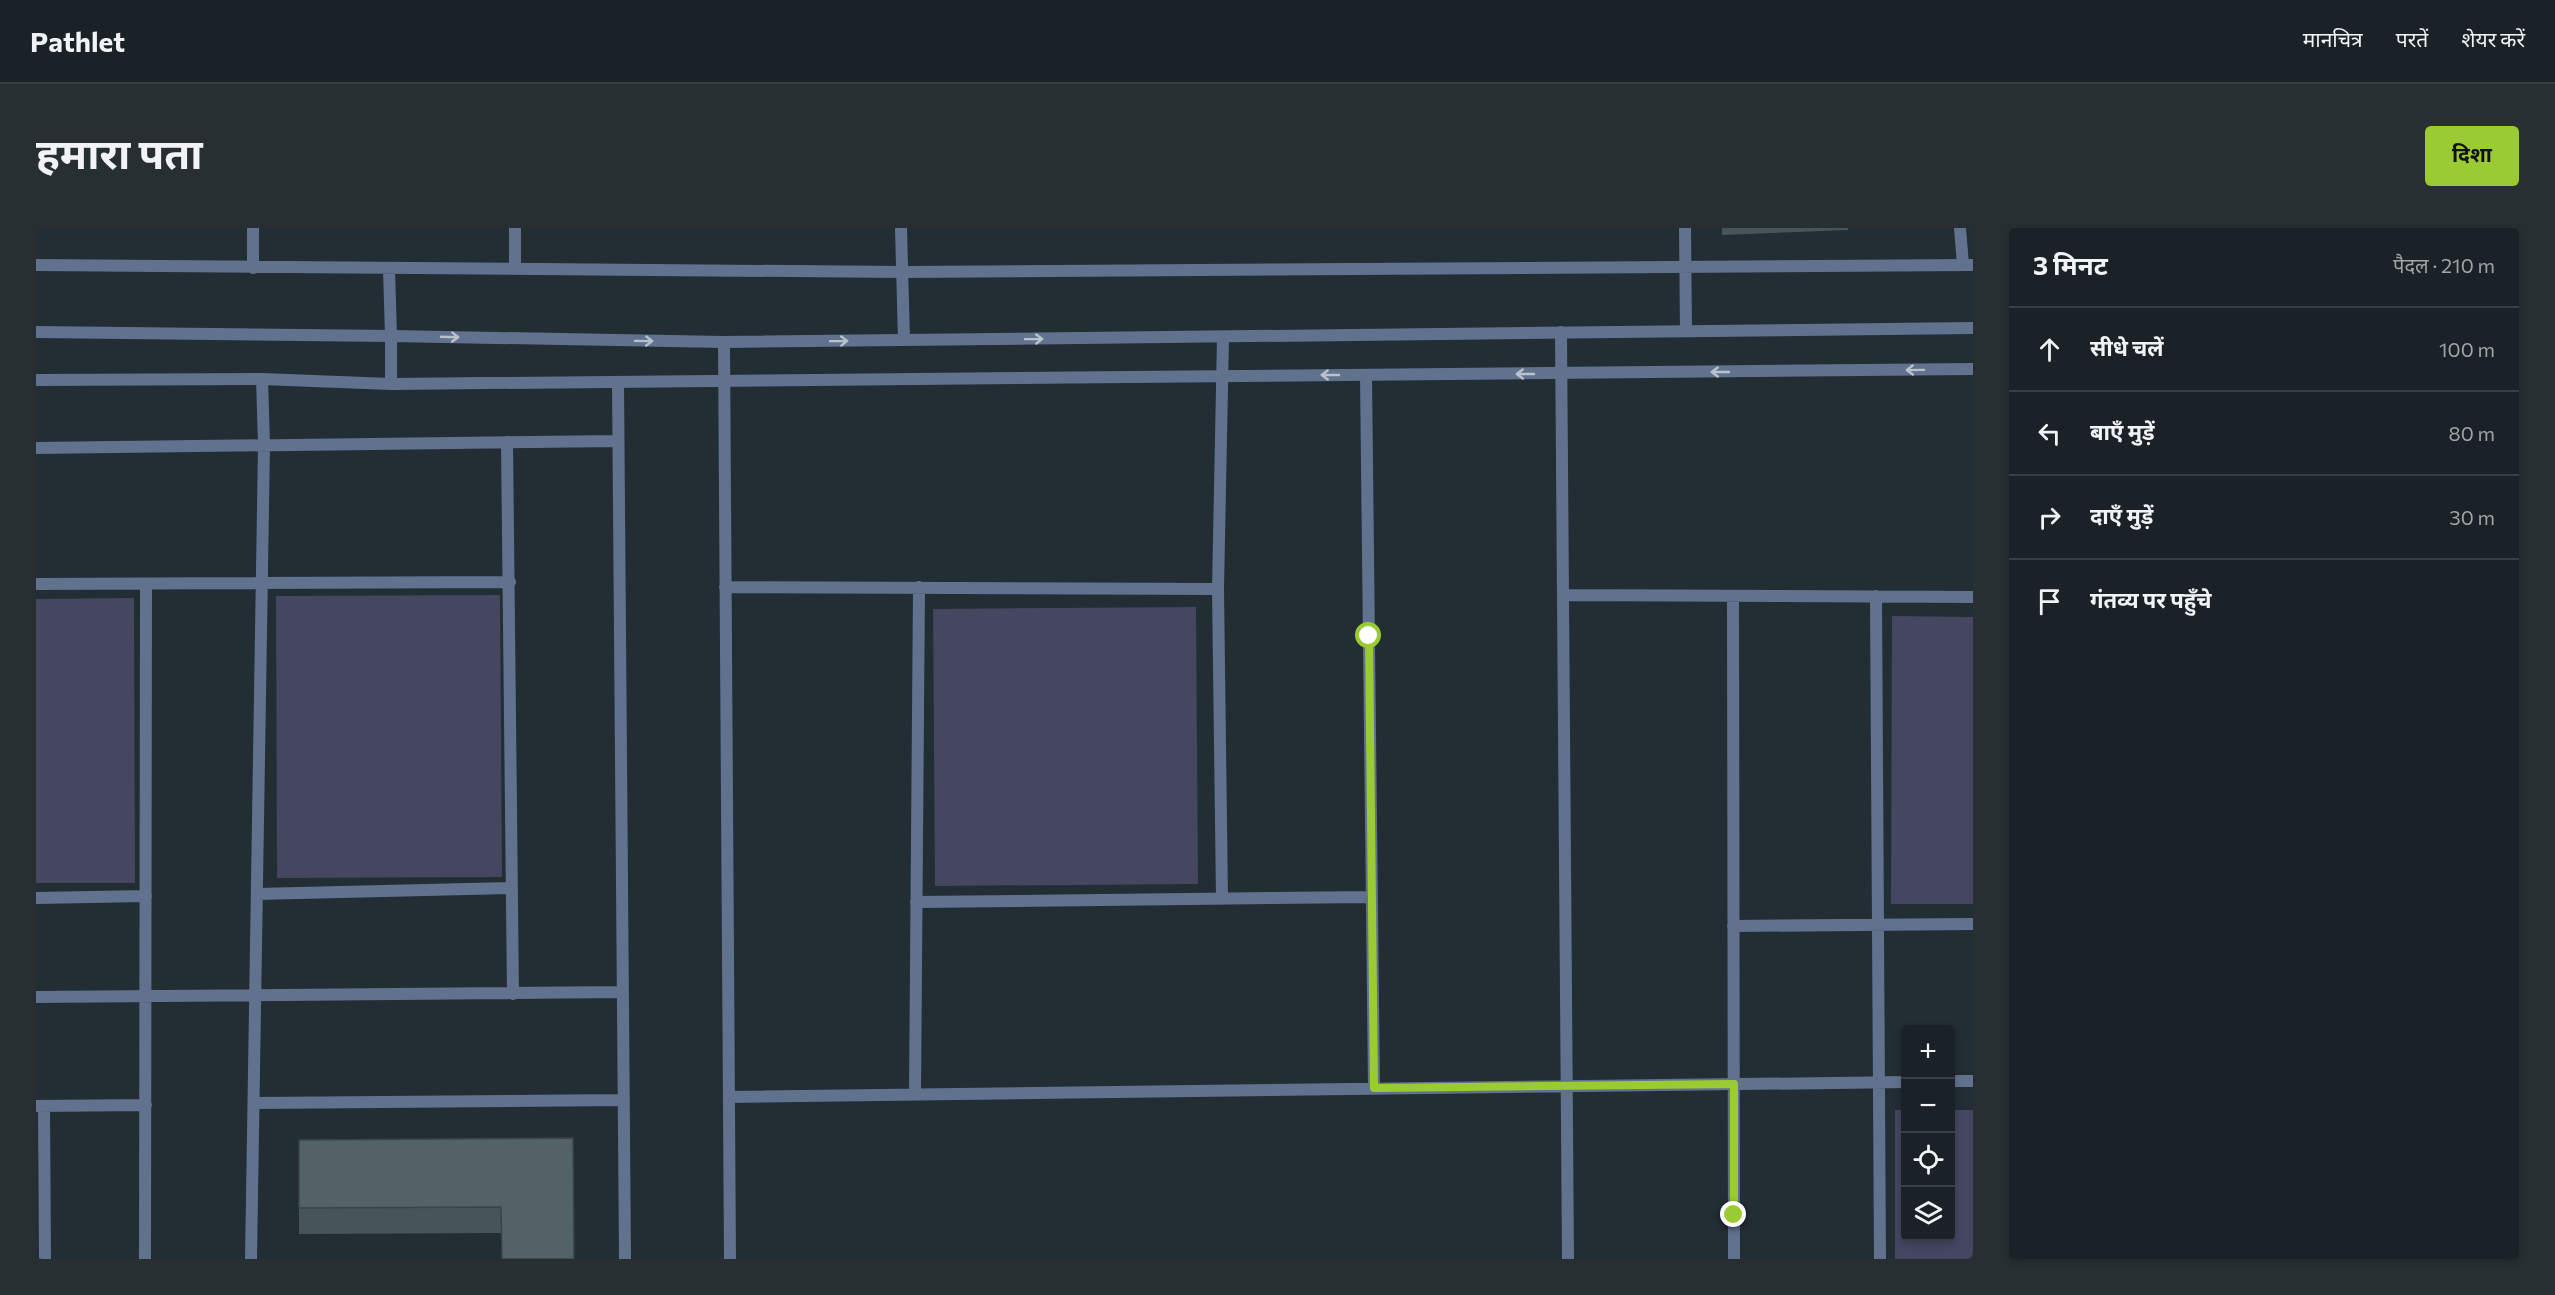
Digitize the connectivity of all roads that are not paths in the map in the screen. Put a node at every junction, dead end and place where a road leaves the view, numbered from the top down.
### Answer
1 (253, 228) edge
2 (515, 228) edge
3 (901, 228) edge
4 (1685, 228) edge
5 (1960, 228) edge
6 (36, 265) edge
7 (1968, 265) edge
8 (1686, 267) junction
9 (253, 268) junction
10 (388, 269) junction
11 (515, 269) junction
12 (903, 272) junction
13 (1973, 328) edge
14 (1686, 331) junction
15 (36, 332) edge
16 (1561, 332) junction
17 (391, 336) junction
18 (1222, 337) junction
19 (904, 340) junction
20 (724, 342) junction
21 (1973, 369) edge
22 (1562, 374) junction
23 (1366, 375) junction
24 (1222, 376) junction
25 (262, 379) junction
26 (36, 380) edge
27 (724, 381) junction
28 (618, 382) junction
29 (391, 384) junction
30 (618, 441) junction
31 (507, 442) junction
32 (264, 445) junction
33 (36, 448) edge
34 (510, 582) junction
35 (36, 584) edge
36 (146, 584) junction
37 (262, 584) junction
38 (725, 587) junction
39 (919, 587) junction
40 (1218, 589) junction
41 (1563, 595) junction
42 (1733, 596) junction
43 (1876, 597) junction
44 (1973, 597) edge
45 (512, 888) junction
46 (257, 894) junction
47 (146, 896) junction
48 (1372, 897) junction
49 (36, 898) edge
50 (1222, 899) junction
51 (916, 902) junction
52 (1973, 924) edge
53 (1880, 925) junction
54 (1733, 926) junction
55 (623, 992) junction
56 (513, 994) junction
57 (36, 997) edge
58 (146, 997) junction
59 (256, 997) junction
60 (1955, 1081) edge
61 (1973, 1081) edge
62 (1880, 1082) junction
63 (1901, 1082) edge
64 (1734, 1084) junction
65 (1566, 1086) junction
66 (1374, 1088) junction
67 (915, 1095) junction
68 (729, 1097) junction
69 (624, 1100) junction
70 (254, 1103) junction
71 (146, 1105) junction
72 (40, 1106) edge
73 (45, 1259) edge
74 (145, 1259) edge
75 (251, 1259) edge
76 (625, 1259) edge
77 (730, 1259) edge
78 (1568, 1259) edge
79 (1734, 1259) edge
80 (1880, 1259) edge

1 - 9 street
2 - 11 street
3 - 12 street
4 - 8 street
5 - 7 street
6 - 9 street
7 - 8 street
8 - 12 street
8 - 14 street
9 - 10 street
10 - 11 street
10 - 17 street
11 - 12 street
12 - 19 street
13 - 14 street
14 - 16 street
15 - 17 street
16 - 18 street
16 - 22 street
17 -> 20 street
17 - 29 street
19 -> 18 street
18 - 24 street
20 -> 19 street
20 - 27 street
21 -> 22 street
22 -> 23 street
22 - 41 street
23 -> 24 street
23 - 48 street
24 - 27 street
24 - 40 street
25 - 26 street
25 - 29 street
25 - 32 street
27 - 28 street
27 - 38 street
28 - 29 street
28 - 30 street
30 - 31 street
30 - 55 street
31 - 32 street
31 - 34 street
32 - 33 street
32 - 37 street
34 - 37 street
34 - 45 street
35 - 36 street
36 - 37 street
36 - 47 street
37 - 46 street
38 - 39 street
38 - 68 street
39 - 40 street
39 - 51 street
40 - 50 street
41 - 42 street
41 - 65 street
42 - 43 street
42 - 54 street
43 - 44 street
43 - 53 street
45 - 46 street
45 - 56 street
46 - 59 street
47 - 49 street
47 - 58 street
48 - 50 street
48 - 66 street
50 - 51 street
51 - 67 street
52 - 53 street
53 - 54 street
53 - 62 street
54 - 64 street
55 - 56 street
55 - 69 street
56 - 59 street
57 - 58 street
58 - 59 street
58 - 71 street
59 - 70 street
60 - 61 street
62 - 63 street
62 - 64 street
62 - 80 street
64 - 65 street
64 - 79 street
65 - 66 street
65 - 78 street
66 - 67 street
67 - 68 street
68 - 77 street
69 - 70 street
69 - 76 street
70 - 75 street
71 - 72 street
71 - 74 street
72 - 73 street

